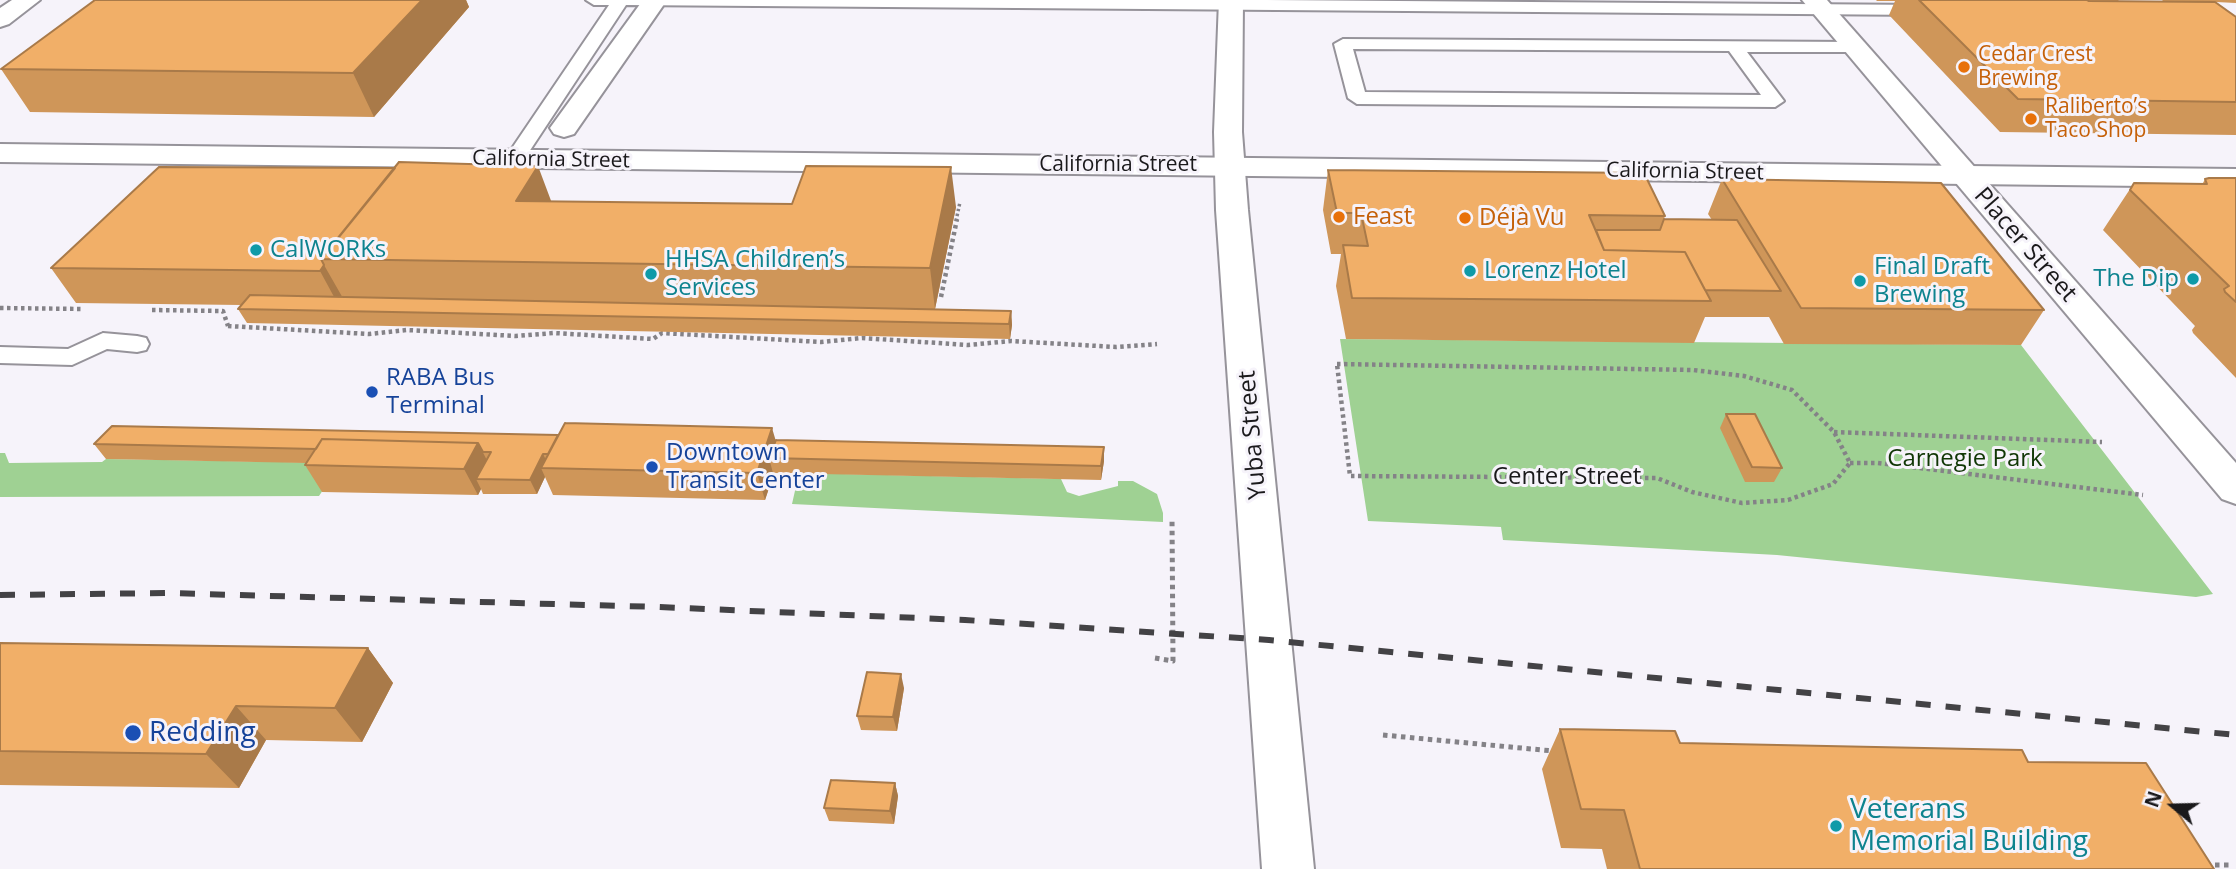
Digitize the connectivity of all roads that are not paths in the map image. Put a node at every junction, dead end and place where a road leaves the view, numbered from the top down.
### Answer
1 (28, 0) edge
2 (594, 0) edge
3 (655, 0) edge
4 (620, 1) edge
5 (1232, 2) edge
6 (1819, 5) edge
7 (1944, 10) edge
8 (0, 19) edge
9 (1734, 46) junction
10 (1855, 47) junction
11 (564, 128) dead end
12 (0, 153) edge
13 (513, 160) junction
14 (1230, 165) junction
15 (1965, 175) junction
16 (2236, 178) edge
17 (137, 344) dead end
18 (0, 355) edge
19 (2230, 475) edge
20 (1288, 869) edge

1 - 8 main road
2 - 4 lane
3 - 4 lane
3 - 5 lane
3 - 11 main road
4 - 13 lane
5 - 6 lane
5 - 14 main road, Yuba Street
6 - 7 lane
6 - 10 main road, Placer Street
9 - 9 lane
9 - 10 lane
10 - 15 main road, Placer Street
12 - 13 main road, California Street
13 - 14 main road, California Street
14 - 15 main road, California Street
14 - 20 main road, Yuba Street
15 - 16 main road, California Street
15 - 19 main road, Placer Street
17 - 18 lane

